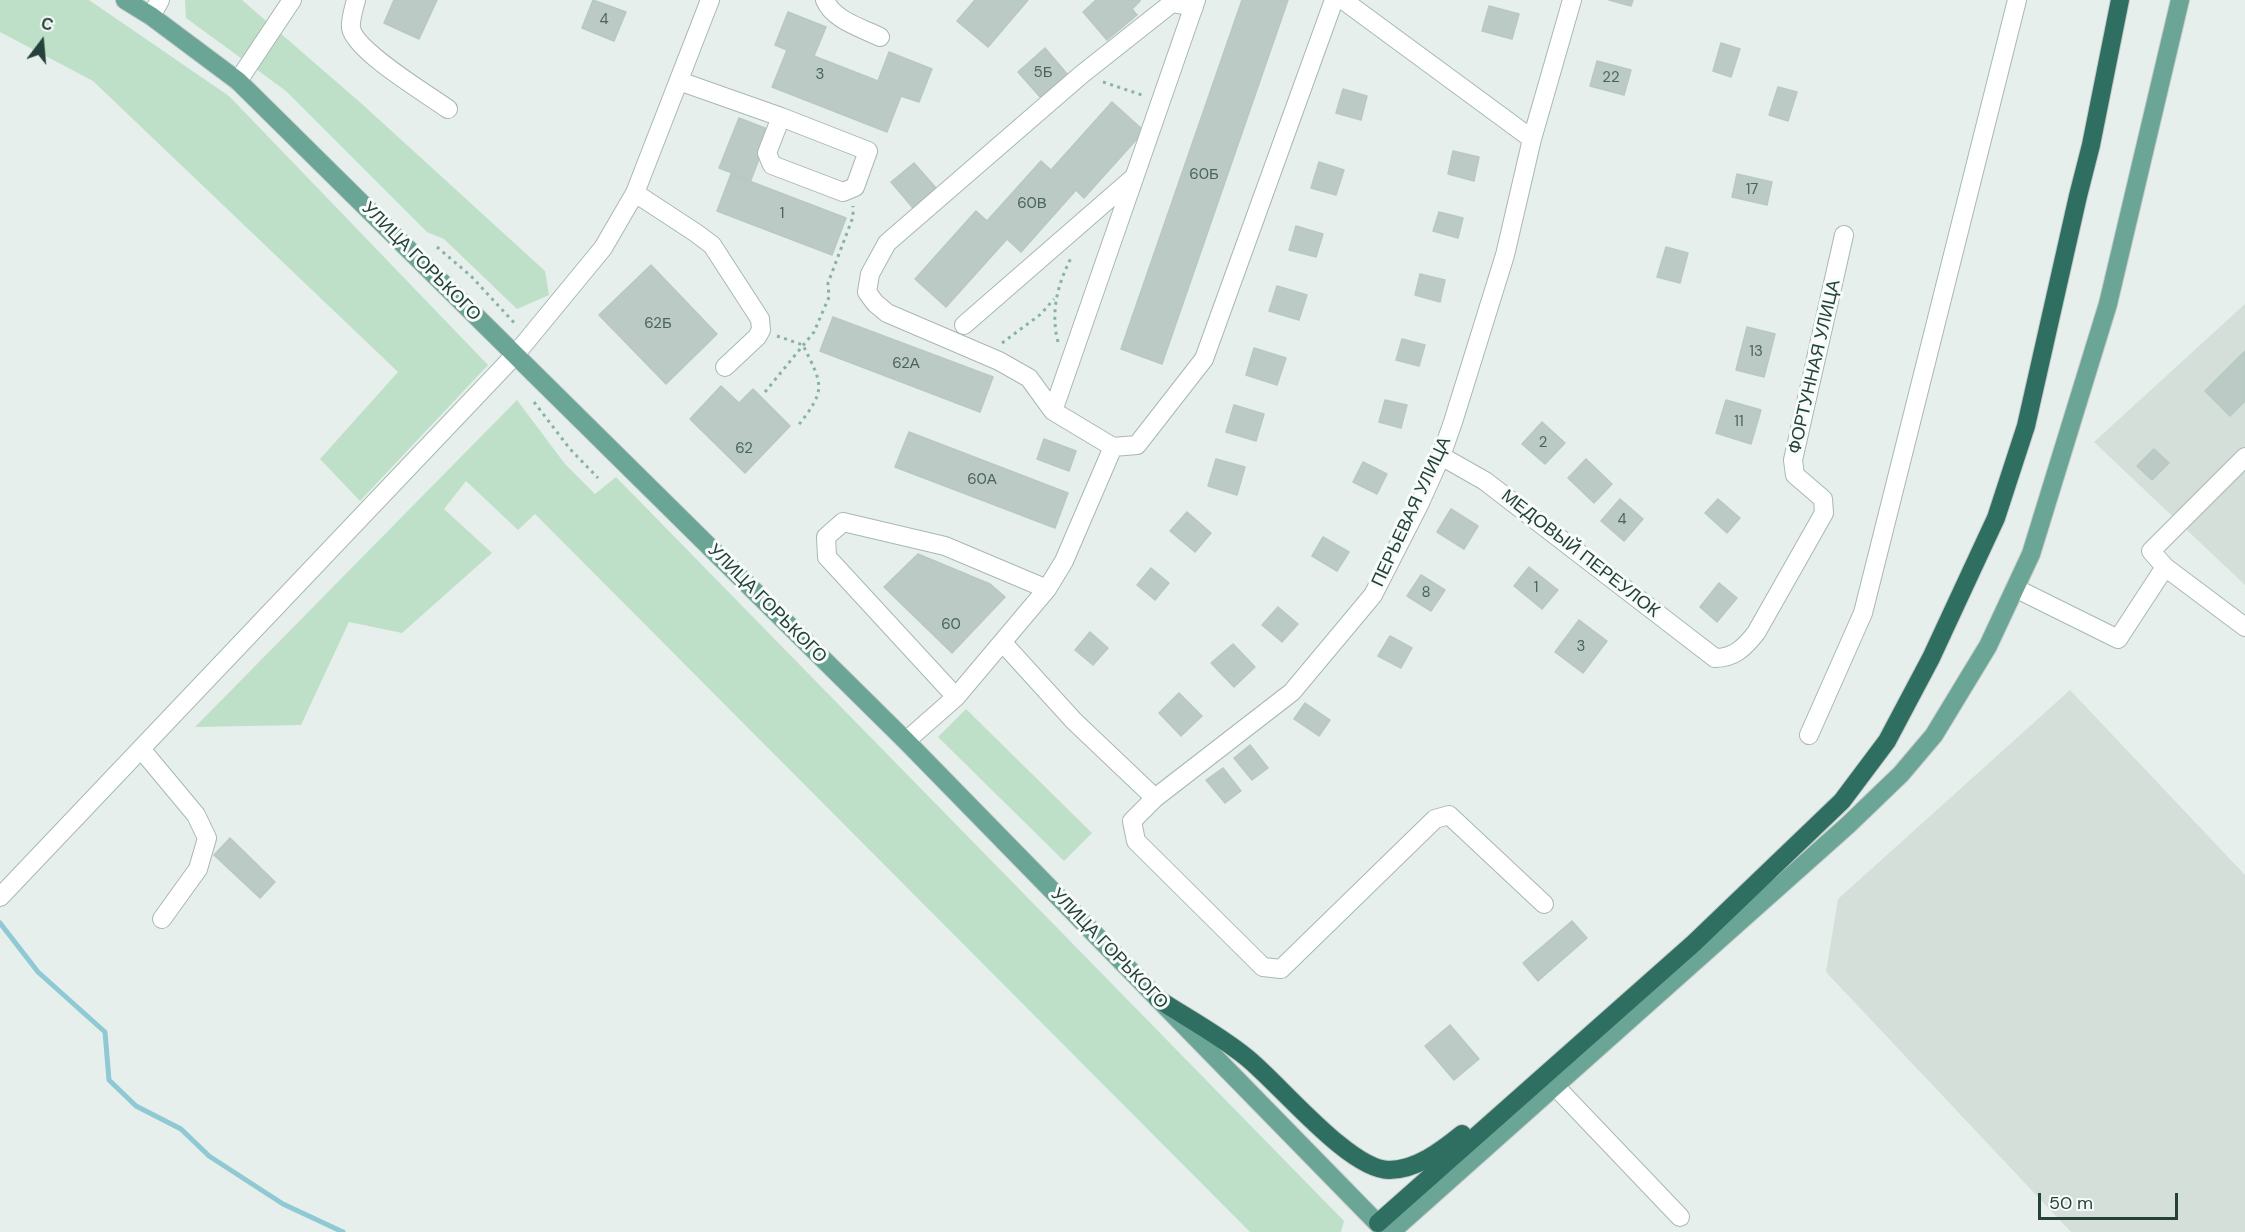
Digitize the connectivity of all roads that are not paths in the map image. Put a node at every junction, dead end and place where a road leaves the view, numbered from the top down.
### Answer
1 (125, 0) edge
2 (292, 0) edge
3 (356, 0) edge
4 (710, 0) edge
5 (825, 0) edge
6 (1334, 0) edge
7 (1343, 0) edge
8 (1572, 0) edge
9 (2017, 0) edge
10 (2120, 0) edge
11 (2180, 0) edge
12 (1195, 4) edge
13 (155, 8) edge
14 (880, 37) dead end
15 (238, 81) junction
16 (680, 81) junction
17 (448, 109) dead end
18 (781, 117) junction
19 (1532, 139) junction
20 (1133, 178) junction
21 (635, 194) junction
22 (1844, 235) dead end
23 (964, 325) dead end
24 (515, 355) junction
25 (725, 367) dead end
26 (1053, 411) junction
27 (1113, 447) junction
28 (1442, 456) junction
29 (2245, 457) edge
30 (2165, 567) junction
31 (2015, 588) junction
32 (1047, 589) junction
33 (2245, 627) edge
34 (1003, 643) junction
35 (1715, 658) joint
36 (956, 697) junction
37 (1809, 735) dead end
38 (906, 741) junction
39 (141, 749) junction
40 (1155, 798) junction
41 (1, 896) edge
42 (1544, 903) dead end
43 (162, 919) dead end
44 (1158, 999) junction
45 (1611, 1016) junction
46 (1555, 1086) junction
47 (1680, 1217) dead end
48 (1381, 1230) edge

1 - 13 main road, УЛИЦА ГОРЬКОГО
2 - 15 street
3 - 17 street
4 - 16 street
5 - 14 street
6 - 27 street
7 - 19 street
8 - 19 street, ПЕРЬЕВАЯ УЛИЦА
9 - 37 street
10 - 45 highway
11 - 31 main road
12 - 20 street
12 - 26 street
13 - 15 main road, УЛИЦА ГОРЬКОГО
15 - 24 main road, УЛИЦА ГОРЬКОГО
16 - 18 street
16 - 21 street
18 - 18 street
19 - 28 street, ПЕРЬЕВАЯ УЛИЦА
20 - 23 street
20 - 26 street
21 - 24 street
21 - 25 street
22 - 35 street, ФОРТУННАЯ УЛИЦА
24 - 38 main road, УЛИЦА ГОРЬКОГО
24 - 39 street
26 - 27 street
27 - 32 street
28 - 35 street, МЕДОВЫЙ ПЕРЕУЛОК
28 - 40 street, ПЕРЬЕВАЯ УЛИЦА
29 - 30 street
30 - 31 street
30 - 33 street
31 - 46 main road
32 - 34 street
32 - 36 street
34 - 36 street
34 - 40 street
36 - 38 street
38 - 44 main road, УЛИЦА ГОРЬКОГО
39 - 41 street
39 - 43 street
40 - 42 street, ПЕРЬЕВАЯ УЛИЦА
44 - 45 highway
44 - 48 main road, УЛИЦА ГОРЬКОГО
45 - 48 highway
46 - 47 street
46 - 48 main road

